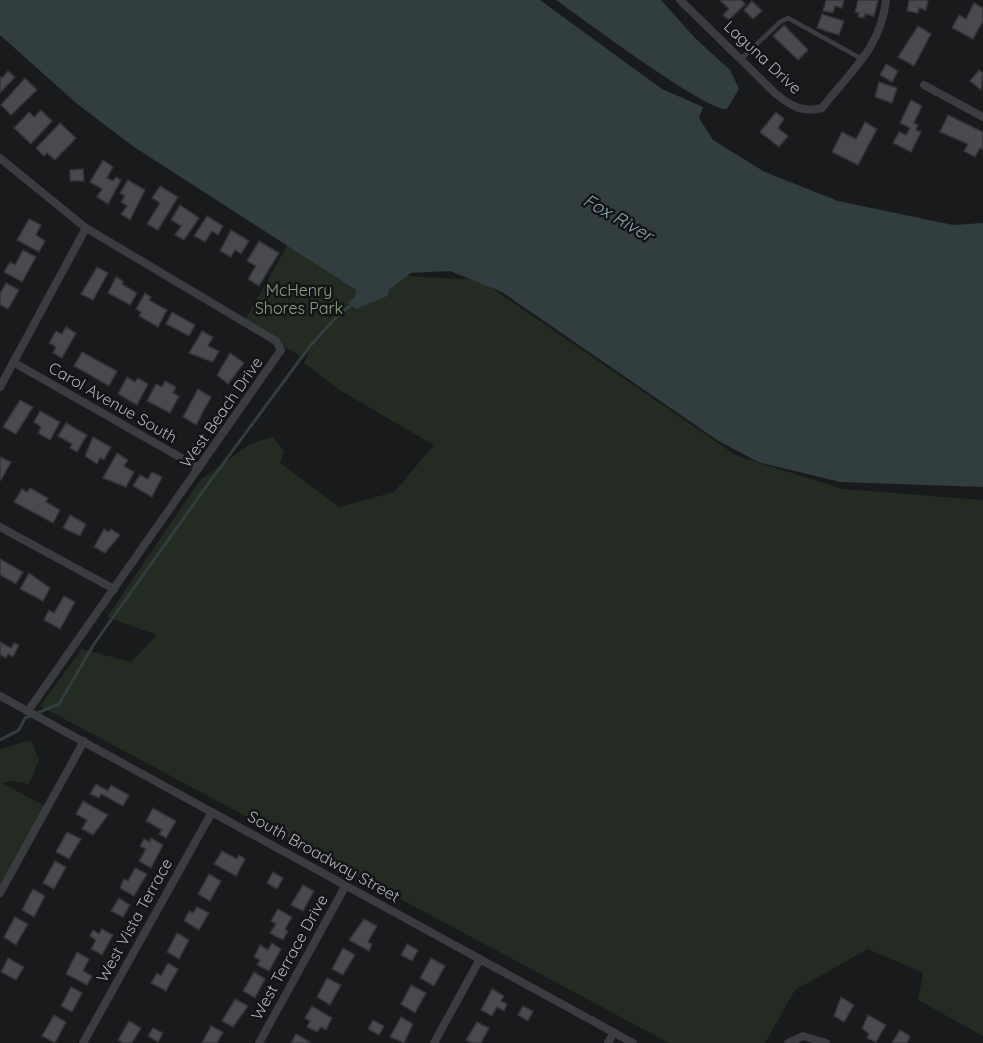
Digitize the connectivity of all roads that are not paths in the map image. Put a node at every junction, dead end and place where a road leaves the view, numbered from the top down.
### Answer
1 (680, 0) edge
2 (886, 0) edge
3 (741, 59) junction
4 (862, 59) junction
5 (924, 85) dead end
6 (983, 117) edge
7 (0, 158) edge
8 (86, 228) junction
9 (13, 363) junction
10 (0, 387) edge
11 (199, 468) junction
12 (0, 527) edge
13 (114, 589) junction
14 (0, 696) edge
15 (28, 711) junction
16 (84, 741) junction
17 (212, 812) junction
18 (346, 885) junction
19 (0, 893) edge
20 (480, 959) junction
21 (614, 1032) junction
22 (83, 1043) edge
23 (259, 1043) edge
24 (434, 1043) edge
25 (608, 1043) edge
26 (633, 1043) edge
27 (788, 1043) edge
28 (826, 1043) edge

1 - 3 street, Laguna Drive
2 - 4 street, Laguna Drive
3 - 4 lane
3 - 4 street, Laguna Drive
5 - 6 street
7 - 8 street, West Beach Drive
8 - 9 street
8 - 11 street, West Beach Drive
9 - 10 street
9 - 11 street, Carol Avenue South
11 - 13 street, West Beach Drive
12 - 13 street
13 - 15 street, West Beach Drive
14 - 15 street, South Broadway Street
15 - 16 street, South Broadway Street
16 - 17 street, South Broadway Street
16 - 19 street
17 - 18 street, South Broadway Street
17 - 22 street, West Vista Terrace
18 - 20 street, South Broadway Street
18 - 23 street, West Terrace Drive
20 - 21 street, South Broadway Street
20 - 24 street
21 - 25 street
21 - 26 street, South Broadway Street
27 - 28 street

